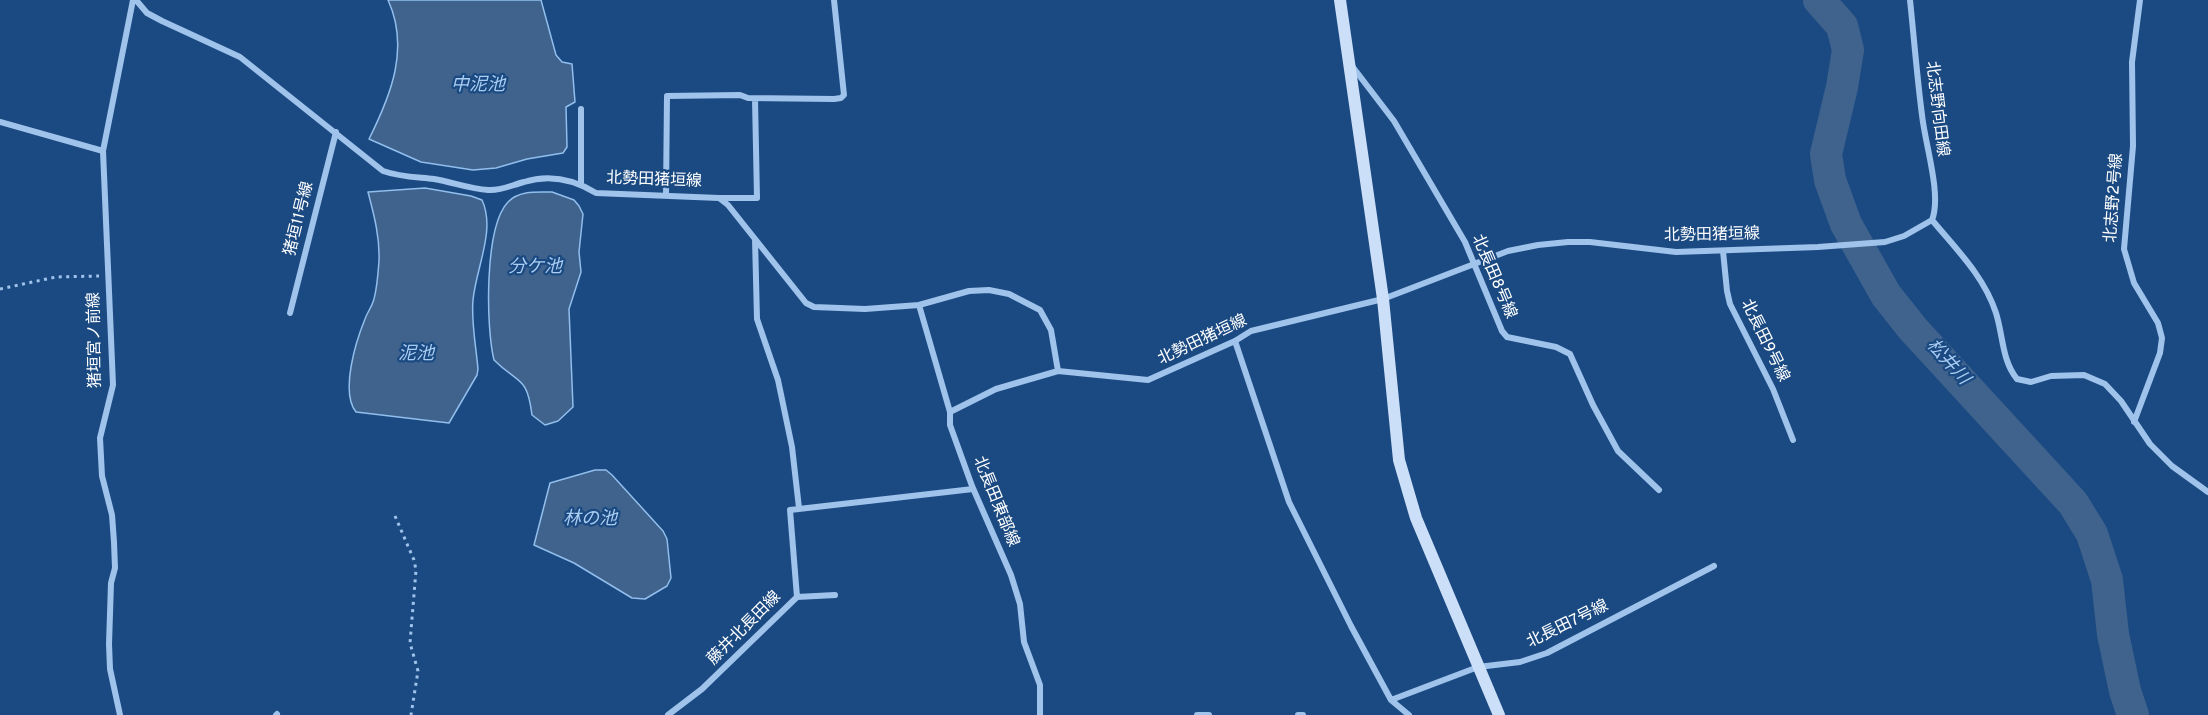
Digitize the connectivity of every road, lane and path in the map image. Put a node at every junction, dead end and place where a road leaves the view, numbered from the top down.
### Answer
1 (135, 0) edge
2 (834, 0) edge
3 (1340, 0) edge
4 (1910, 0) edge
5 (2140, 0) edge
6 (1350, 63) junction
7 (755, 99) junction
8 (581, 109) dead end
9 (0, 122) edge
10 (336, 132) junction
11 (103, 151) junction
12 (581, 184) junction
13 (666, 195) junction
14 (719, 198) junction
15 (1932, 220) junction
16 (755, 239) junction
17 (1723, 251) junction
18 (1475, 264) junction
19 (108, 276) junction
20 (0, 290) edge
21 (1383, 299) junction
22 (920, 305) junction
23 (290, 313) dead end
24 (1235, 341) junction
25 (1058, 371) junction
26 (950, 412) junction
27 (2134, 422) junction
28 (1793, 440) dead end
29 (974, 489) junction
30 (1659, 490) dead end
31 (2208, 492) edge
32 (799, 508) junction
33 (395, 516) dead end
34 (1714, 566) dead end
35 (836, 595) dead end
36 (796, 597) junction
37 (1478, 667) junction
38 (1391, 700) junction
39 (1303, 714) edge
40 (120, 715) edge
41 (411, 715) edge
42 (668, 715) edge
43 (1040, 715) edge
44 (1197, 715) edge
45 (1209, 715) edge
46 (1298, 715) edge
47 (1409, 715) edge
48 (1499, 715) edge

1 - 10 street, 北勢田猪垣線
1 - 11 street, 猪垣宮ノ前線
2 - 7 street
3 - 6 street
4 - 15 street, 北志野向田線
5 - 27 street, 北志野2号線
6 - 18 street, 北長田8号線
6 - 21 street
7 - 13 street
7 - 14 street
8 - 12 street
9 - 11 street
10 - 12 street, 北勢田猪垣線
10 - 23 street, 猪垣11号線
11 - 19 street, 猪垣宮ノ前線
12 - 13 street, 北勢田猪垣線
13 - 14 street, 北勢田猪垣線
14 - 16 street, 北勢田猪垣線
15 - 17 street, 北勢田猪垣線
15 - 27 street
16 - 22 street, 北勢田猪垣線
16 - 32 street
17 - 18 street, 北勢田猪垣線
17 - 28 street, 北長田9号線
18 - 21 street, 北勢田猪垣線
18 - 30 street, 北長田8号線
19 - 20 path
19 - 40 street, 猪垣宮ノ前線
21 - 24 street, 北勢田猪垣線
21 - 37 street
22 - 25 street, 北勢田猪垣線
22 - 26 street, 北長田東部線
24 - 25 street, 北勢田猪垣線
24 - 38 street
25 - 26 street
26 - 29 street, 北長田東部線
27 - 31 street
29 - 32 street
29 - 43 street, 北長田東部線
32 - 36 street, 藤井北長田線
33 - 41 path
34 - 37 street, 北長田7号線
35 - 36 street
36 - 42 street, 藤井北長田線
37 - 38 street, 北長田7号線
37 - 48 street
38 - 47 street
39 - 46 street
44 - 45 street

